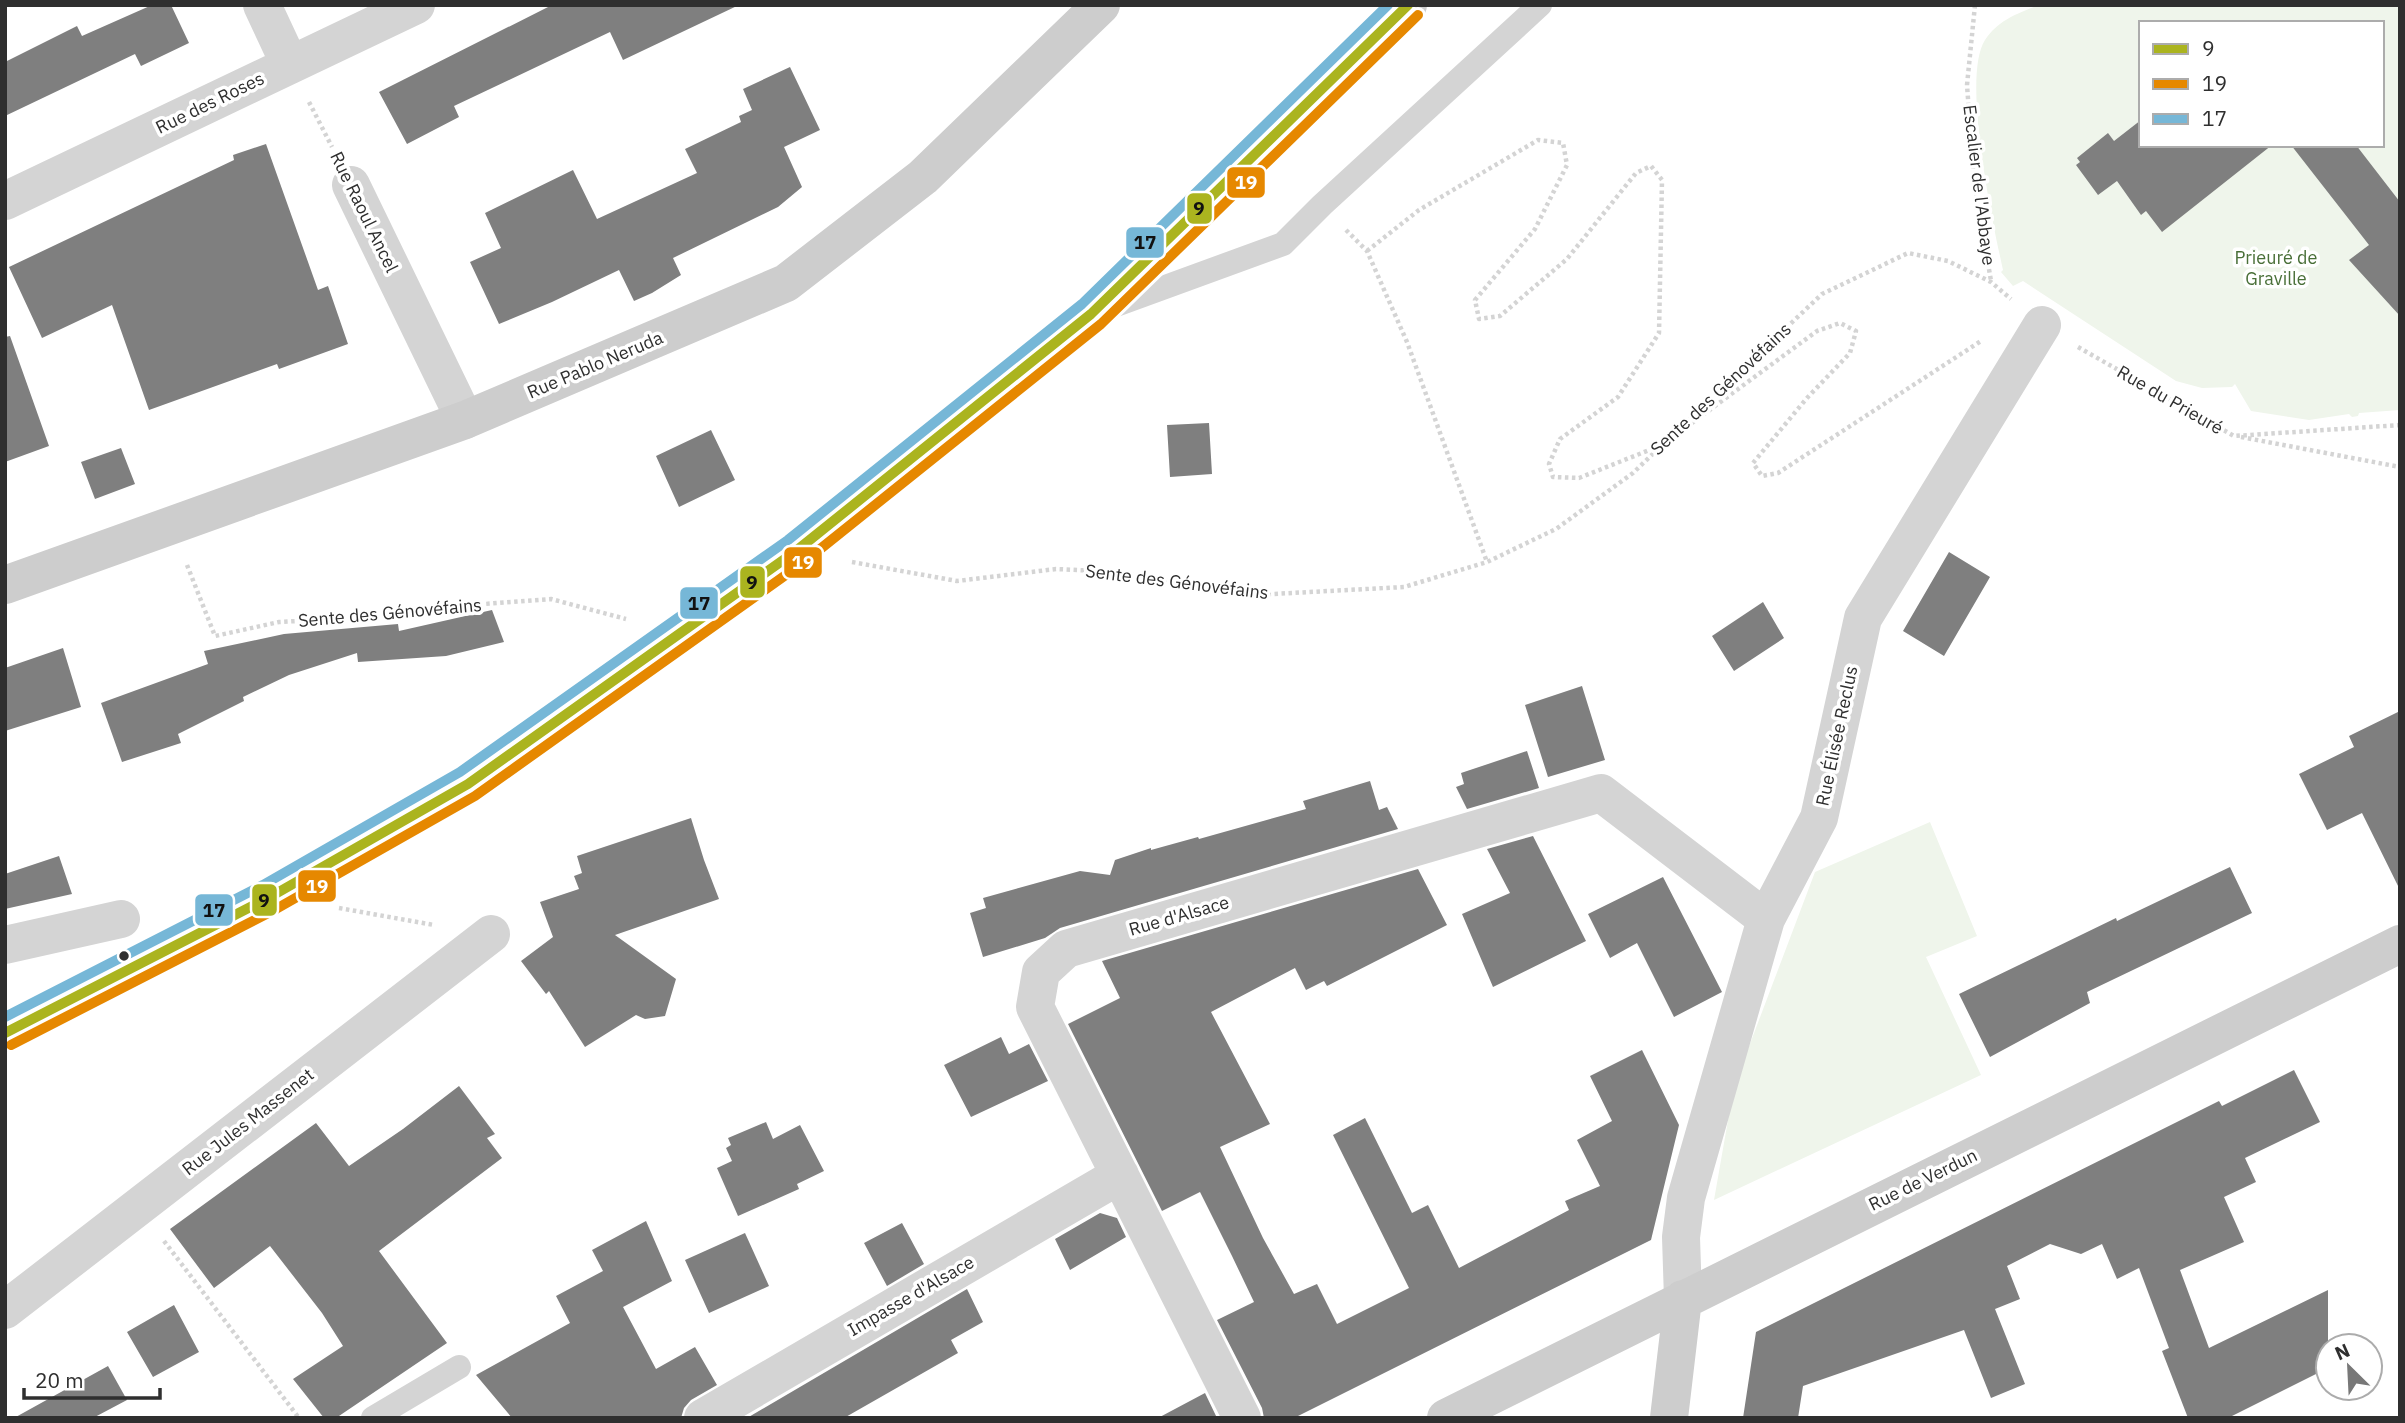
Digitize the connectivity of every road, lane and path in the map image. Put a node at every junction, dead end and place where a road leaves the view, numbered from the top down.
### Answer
1 (262, 5) edge
2 (415, 5) edge
3 (1101, 5) edge
4 (1408, 5) edge
5 (1540, 5) edge
6 (1975, 5) edge
7 (290, 65) junction
8 (351, 185) joint
9 (5, 201) edge
10 (1991, 282) joint
11 (1091, 314) junction
12 (2057, 334) junction
13 (465, 421) junction
14 (2400, 425) edge
15 (2234, 436) junction
16 (1662, 445) junction
17 (2400, 467) edge
18 (172, 525) junction
19 (796, 551) junction
20 (1487, 562) junction
21 (5, 585) edge
22 (679, 634) junction
23 (270, 897) junction
24 (121, 919) dead end
25 (1766, 919) junction
26 (491, 934) joint
27 (2400, 944) edge
28 (5, 945) edge
29 (5, 1033) edge
30 (1120, 1175) junction
31 (138, 1207) junction
32 (1683, 1299) junction
33 (5, 1310) edge
34 (459, 1367) dead end
35 (299, 1418) edge
36 (373, 1418) edge
37 (703, 1418) edge
38 (1242, 1418) edge
39 (1446, 1418) edge
40 (1669, 1418) edge

1 - 7 street
2 - 7 street, Rue des Roses
3 - 13 street, Rue Pablo Neruda
4 - 11 street
5 - 11 lane
6 - 10 path, Escalier de l'Abbaye
7 - 8 path, Rue Raoul Ancel
7 - 9 street, Rue des Roses
8 - 13 street, Rue Raoul Ancel
10 - 16 path, Sente des Génovéfains
11 - 19 street
12 - 15 path, Rue du Prieuré
12 - 16 path
12 - 25 street, Rue Élisée Reclus
13 - 18 street, Rue Pablo Neruda
14 - 15 path, Rue du Prieuré
15 - 17 path
16 - 20 path, Sente des Génovéfains
16 - 20 path
18 - 21 street, Rue Pablo Neruda
18 - 22 path, Sente des Génovéfains
19 - 20 path, Sente des Génovéfains
19 - 22 street
22 - 23 street
23 - 26 path
23 - 29 street
24 - 28 street
25 - 30 street, Rue d'Alsace
25 - 32 street, Rue Élisée Reclus
26 - 31 street, Rue Jules Massenet
27 - 32 street, Rue de Verdun
30 - 37 street, Impasse d'Alsace
30 - 38 street, Rue d'Alsace
31 - 33 street, Rue Jules Massenet
31 - 35 path
32 - 39 street, Rue de Verdun
32 - 40 street
34 - 36 lane

